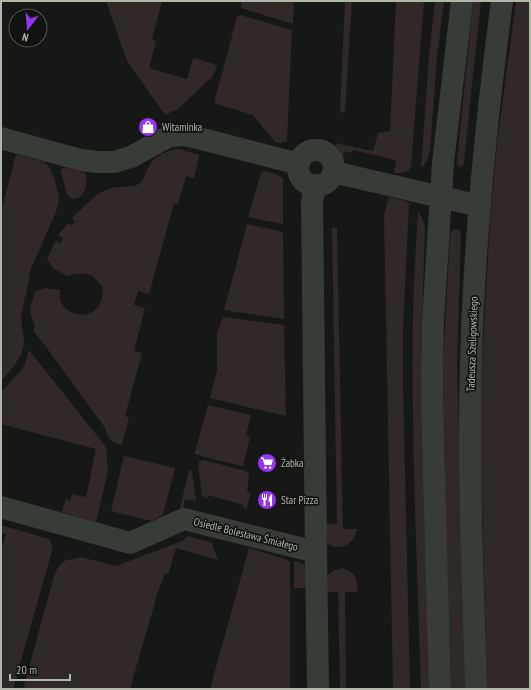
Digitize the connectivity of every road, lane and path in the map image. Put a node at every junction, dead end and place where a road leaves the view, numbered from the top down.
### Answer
1 (462, 1) edge
2 (502, 1) edge
3 (1, 138) edge
4 (299, 164) junction
5 (333, 172) junction
6 (315, 186) junction
7 (440, 197) junction
8 (480, 206) junction
9 (1, 507) edge
10 (316, 552) junction
11 (318, 689) edge
12 (440, 689) edge
13 (476, 689) edge

1 - 7 street
2 - 8 street, Tadeusza Szeligowskiego
3 - 4 street
4 - 5 street
4 - 6 street
5 - 6 street
5 - 7 street
6 - 10 street
7 - 8 street
7 - 12 street
8 - 13 street, Tadeusza Szeligowskiego
9 - 10 street, Osiedle Bolesława Śmiałego
10 - 11 street

